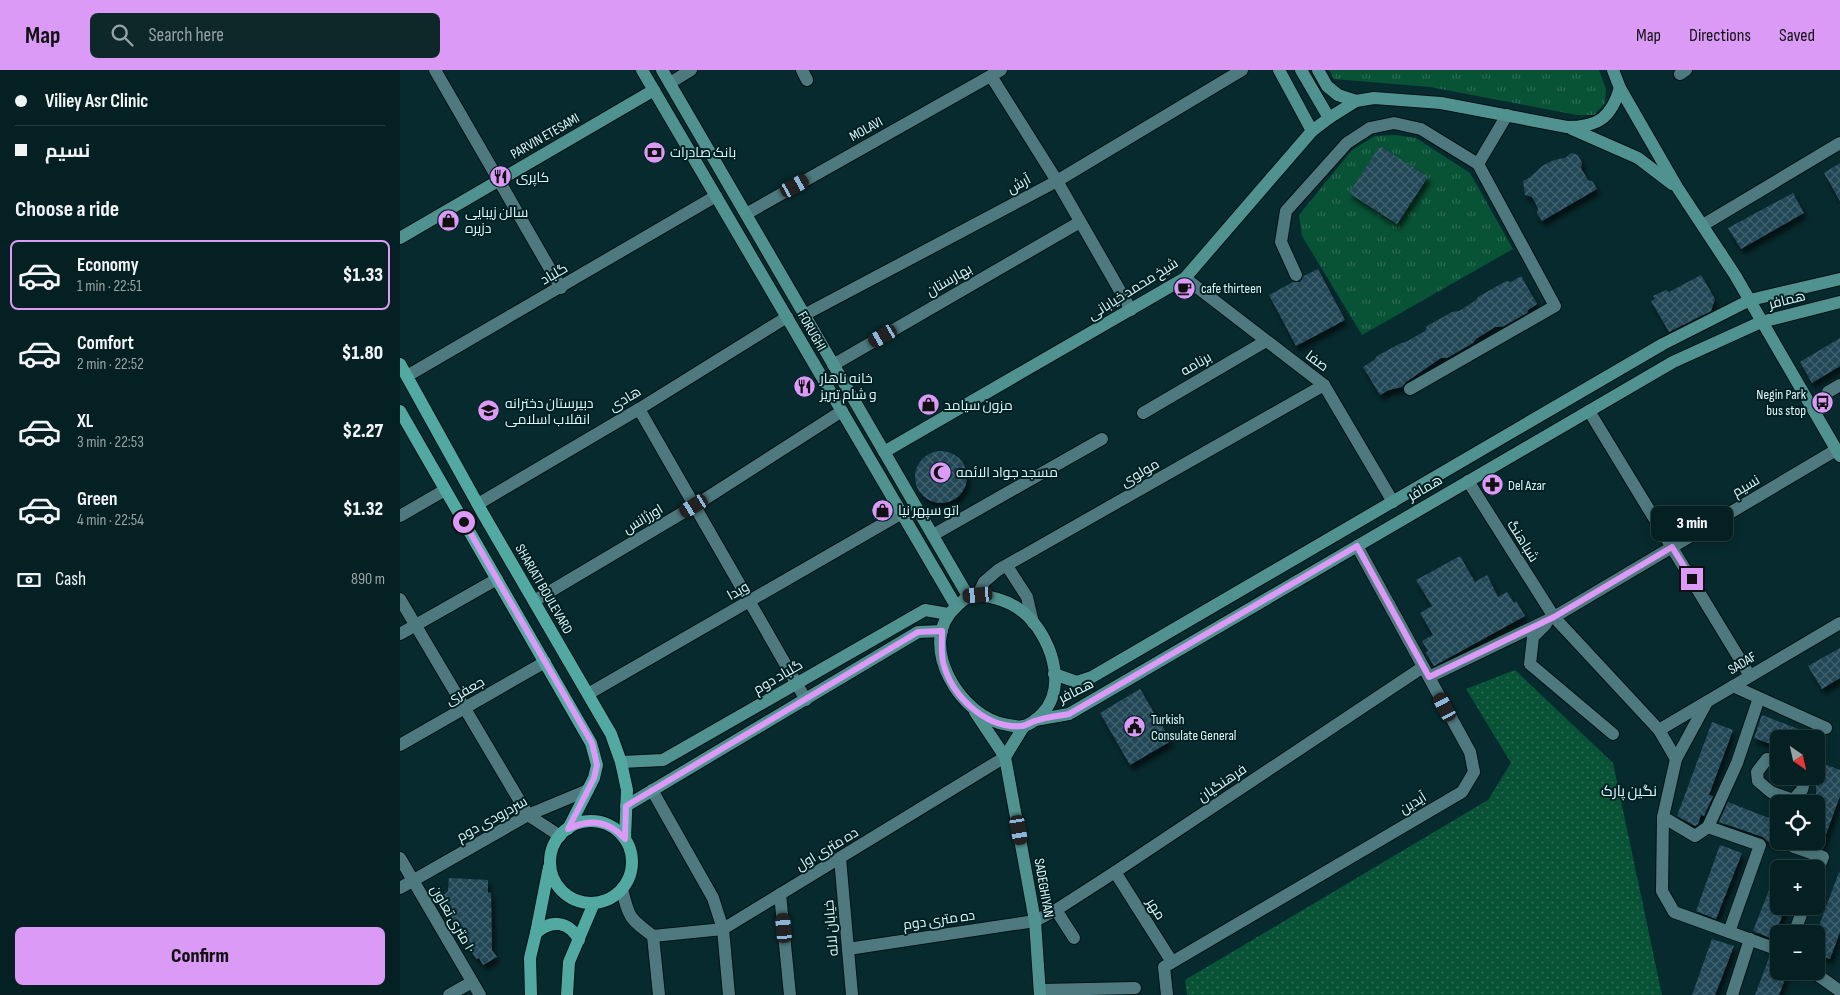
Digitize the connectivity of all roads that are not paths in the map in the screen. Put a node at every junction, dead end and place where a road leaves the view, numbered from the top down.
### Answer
1 (435, 70) edge
2 (642, 70) edge
3 (662, 70) edge
4 (691, 70) edge
5 (1242, 70) edge
6 (1279, 70) edge
7 (1301, 70) edge
8 (1318, 70) edge
9 (1613, 70) edge
10 (996, 73) edge
11 (670, 83) junction
12 (1620, 88) junction
13 (654, 90) junction
14 (1356, 101) junction
15 (1507, 115) junction
16 (1329, 118) junction
17 (1567, 127) junction
18 (1312, 131) junction
19 (1840, 143) edge
20 (1478, 164) junction
21 (499, 180) junction
22 (1057, 180) junction
23 (1677, 187) junction
24 (716, 196) junction
25 (746, 214) junction
26 (1080, 222) junction
27 (1703, 225) junction
28 (400, 238) edge
29 (1296, 275) dead end
30 (1185, 278) junction
31 (1840, 279) edge
32 (561, 288) junction
33 (1750, 300) junction
34 (1840, 302) edge
35 (1131, 310) junction
36 (804, 315) junction
37 (787, 317) junction
38 (1761, 322) junction
39 (1266, 341) junction
40 (400, 364) edge
41 (833, 365) junction
42 (407, 376) junction
43 (1324, 385) junction
44 (1840, 385) edge
45 (1410, 389) dead end
46 (1828, 392) dead end
47 (1579, 393) junction
48 (639, 409) junction
49 (400, 411) edge
50 (842, 411) junction
51 (1589, 411) junction
52 (1143, 413) dead end
53 (1102, 439) dead end
54 (884, 452) junction
55 (1838, 453) edge
56 (1468, 481) junction
57 (445, 490) junction
58 (1393, 502) junction
59 (694, 506) junction
60 (480, 508) junction
61 (902, 514) junction
62 (400, 516) edge
63 (464, 522) junction
64 (933, 535) junction
65 (1357, 546) junction
66 (1672, 547) junction
67 (1007, 566) junction
68 (497, 579) junction
69 (973, 595) junction
70 (400, 598) edge
71 (534, 601) junction
72 (749, 601) junction
73 (952, 610) junction
74 (1554, 617) junction
75 (1034, 623) junction
76 (1840, 623) edge
77 (416, 625) junction
78 (1173, 630) junction
79 (942, 631) junction
80 (400, 634) edge
81 (1183, 647) junction
82 (544, 662) junction
83 (1426, 672) junction
84 (1054, 674) junction
85 (1750, 676) junction
86 (796, 683) junction
87 (1733, 686) junction
88 (588, 694) junction
89 (1759, 698) junction
90 (806, 700) junction
91 (1707, 702) junction
92 (465, 708) junction
93 (972, 709) junction
94 (1030, 723) junction
95 (1826, 728) dead end
96 (1659, 730) junction
97 (711, 733) junction
98 (1613, 734) dead end
99 (400, 745) edge
100 (721, 750) junction
101 (1005, 757) junction
102 (1676, 758) junction
103 (1770, 760) edge
104 (621, 762) junction
105 (1737, 763) junction
106 (1757, 772) junction
107 (1803, 785) edge
108 (588, 790) junction
109 (652, 790) junction
110 (626, 806) junction
111 (528, 815) junction
112 (1663, 817) junction
113 (1708, 827) junction
114 (564, 832) junction
115 (625, 839) junction
116 (1803, 850) edge
117 (551, 855) junction
118 (400, 858) edge
119 (840, 858) junction
120 (1822, 860) edge
121 (1115, 872) junction
122 (413, 881) junction
123 (400, 888) edge
124 (622, 889) junction
125 (780, 894) junction
126 (594, 903) junction
127 (1056, 910) junction
128 (1035, 922) junction
129 (723, 929) junction
130 (1730, 932) junction
131 (536, 933) junction
132 (653, 936) junction
133 (1074, 938) dead end
134 (1750, 939) junction
135 (579, 940) junction
136 (1770, 947) edge
137 (848, 949) junction
138 (1172, 962) junction
139 (1825, 980) edge
140 (472, 982) junction
141 (1135, 988) dead end
142 (1840, 991) edge
143 (1040, 992) edge
144 (449, 995) edge
145 (480, 995) edge
146 (530, 995) edge
147 (566, 995) edge
148 (659, 995) edge
149 (729, 995) edge
150 (790, 995) edge
151 (852, 995) edge
152 (1167, 995) edge
153 (1732, 995) edge

1 - 21 street
2 - 13 main road, FORUGHI
3 - 11 main road, FORUGHI
4 - 11 street
5 - 22 street, آرش
6 - 18 main road
7 - 16 main road
8 - 14 main road
9 - 12 main road
10 - 22 street
10 - 25 street, MOLAVI
11 - 25 main road, FORUGHI
12 - 17 main road
12 - 23 main road
13 - 21 main road, PARVIN ETESAMI
13 - 24 main road, FORUGHI
14 - 15 main road
14 - 16 main road, شیخ محمد خیابانی
15 - 17 main road
15 - 20 street
16 - 18 main road, شیخ محمد خیابانی
17 - 23 main road
18 - 30 main road, شیخ محمد خیابانی
19 - 27 street
20 - 29 street
20 - 45 street
21 - 28 main road, PARVIN ETESAMI
21 - 32 street
22 - 26 street
22 - 36 street, آرش
23 - 27 main road
24 - 32 street, گلباد
24 - 37 main road, FORUGHI
25 - 36 main road, FORUGHI
26 - 35 street
26 - 41 street, بهارستان
27 - 33 main road
30 - 35 main road, شیخ محمد خیابانی
30 - 39 street, صفا
31 - 33 main road, همافر
32 - 42 street, گلباد
33 - 38 main road
33 - 47 main road, همافر
34 - 38 main road, همافر
35 - 54 main road, شیخ محمد خیابانی
36 - 41 main road, FORUGHI
37 - 48 street, هادی
37 - 50 main road, FORUGHI
38 - 51 main road, همافر
38 - 55 main road
39 - 43 street, صفا
39 - 52 street, برنامه
40 - 42 main road, SHARIATI BOULEVARD
41 - 54 main road, FORUGHI
42 - 60 main road, SHARIATI BOULEVARD
43 - 58 street, صفا
43 - 67 street, مولوی
44 - 46 street
47 - 51 main road
47 - 58 main road, همافر
48 - 59 street
48 - 60 street, هادی
49 - 57 main road
50 - 59 street, اورژانس
50 - 61 main road, FORUGHI
51 - 56 main road, همافر
51 - 66 street
53 - 64 street
54 - 64 main road, FORUGHI
55 - 66 street, نسیم
56 - 65 main road, همافر
56 - 74 street, شباهنگ
57 - 62 street
57 - 63 main road
58 - 78 main road, همافر
59 - 71 street, اورژانس
59 - 72 street
60 - 63 main road
60 - 71 main road, SHARIATI BOULEVARD
61 - 72 street, ویدا
61 - 73 main road, FORUGHI
63 - 68 main road
64 - 69 main road, FORUGHI
65 - 81 main road, همافر
65 - 83 street, آیدین
66 - 74 street, نسیم
66 - 85 street
67 - 69 street, مولوی
67 - 75 street
68 - 77 street
68 - 82 main road
69 - 73 main road
69 - 75 main road
70 - 77 street
71 - 88 main road, SHARIATI BOULEVARD
72 - 86 street
72 - 88 street, ویدا
73 - 79 main road
73 - 86 main road, گلباد دوم
74 - 83 street, فرهنگیان
74 - 96 street, شباهنگ
74 - 98 street
75 - 84 main road
76 - 85 street, SADAF
77 - 80 street
77 - 92 street
78 - 81 main road
78 - 84 main road, همافر
79 - 90 main road
79 - 93 main road
81 - 94 main road, همافر
82 - 92 street, جعفری
82 - 108 main road
83 - 121 street, فرهنگیان
83 - 138 street, آیدین
84 - 94 main road
85 - 87 street, SADAF
86 - 90 street
86 - 97 main road, گلباد دوم
87 - 89 street
87 - 91 street, SADAF
88 - 104 main road, SHARIATI BOULEVARD
89 - 95 street
89 - 105 street
90 - 100 main road
91 - 96 street, SADAF
91 - 102 street
92 - 99 street, جعفری
92 - 111 street
93 - 94 main road
93 - 101 main road
94 - 101 main road
96 - 102 street, شباهنگ
97 - 100 main road
97 - 104 main road, گلباد دوم
100 - 109 main road
101 - 119 street, ده متری اول
101 - 128 main road, SADEGHIYAN
102 - 112 street
103 - 106 street
104 - 110 main road, SHARIATI BOULEVARD
105 - 106 street
105 - 113 street
106 - 107 street
108 - 111 street, سردرودی دوم
108 - 114 main road
109 - 110 main road
109 - 129 street
110 - 115 main road, SHARIATI BOULEVARD
111 - 114 street
111 - 122 street, سردرودی دوم
112 - 113 street
112 - 130 street
113 - 130 street
114 - 115 main road
114 - 117 main road
115 - 124 main road
116 - 120 street
117 - 126 main road
117 - 131 main road
118 - 122 street, ١٠ متری تعاون
119 - 125 street, ده متری اول
119 - 137 street, خیابان لاله
121 - 127 street, فرهنگیان
121 - 138 street, مهر
122 - 123 street, سردرودی دوم
122 - 140 street, ١٠ متری تعاون
124 - 126 main road
124 - 132 street
125 - 129 street, ده متری اول
125 - 150 street
126 - 135 main road
127 - 128 street, فرهنگیان
127 - 133 street
128 - 137 street, ده متری دوم
128 - 143 main road, SADEGHIYAN
129 - 132 street, ده متری اول
129 - 149 street
130 - 134 street
131 - 135 main road
131 - 146 main road
132 - 148 street
134 - 136 street
134 - 153 street
135 - 147 main road
137 - 151 street, خیابان لاله
138 - 152 street
139 - 142 street
140 - 144 street
140 - 145 street, ١٠ متری تعاون
141 - 143 street

